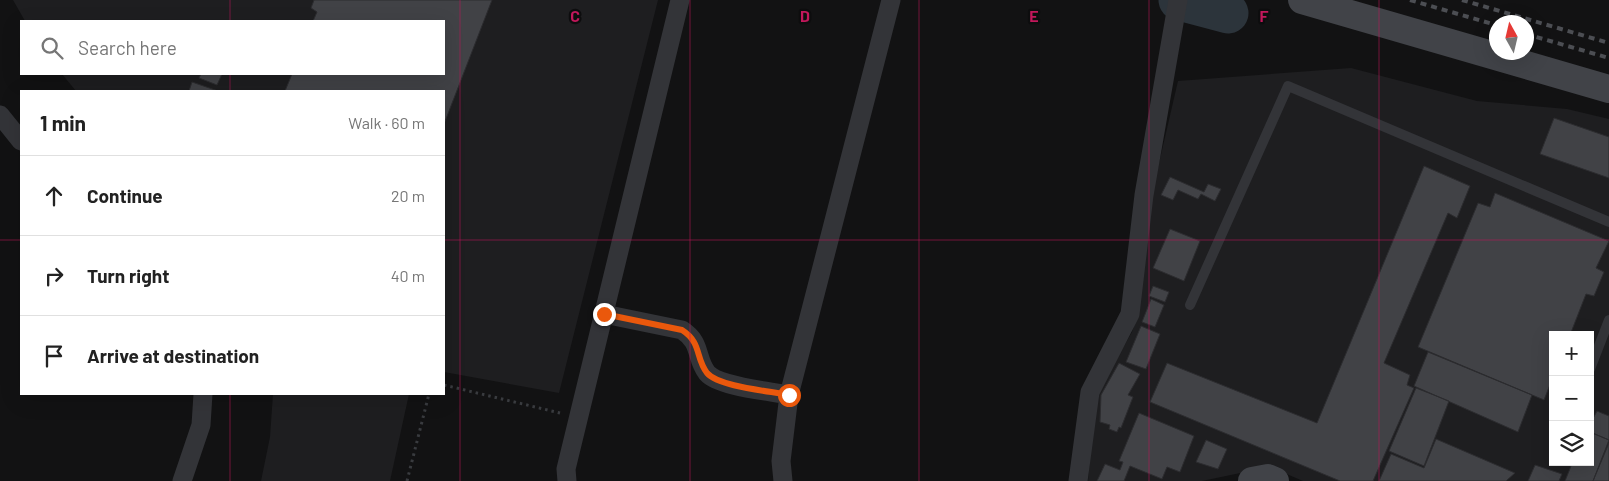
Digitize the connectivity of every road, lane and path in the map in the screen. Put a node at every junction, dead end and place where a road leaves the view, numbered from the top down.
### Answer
1 (680, 0) edge
2 (891, 0) edge
3 (1178, 0) edge
4 (1302, 0) edge
5 (1609, 89) edge
6 (0, 115) edge
7 (20, 140) edge
8 (1609, 222) edge
9 (1190, 305) dead end
10 (604, 314) junction
11 (1609, 320) edge
12 (1594, 359) edge
13 (445, 385) edge
14 (203, 395) edge
15 (429, 395) edge
16 (789, 395) junction
17 (580, 418) junction
18 (182, 481) edge
19 (408, 481) edge
20 (567, 481) edge
21 (783, 481) edge
22 (1078, 481) edge
23 (1252, 481) edge
24 (1275, 481) edge

1 - 10 street
2 - 16 street
3 - 22 street
4 - 5 street
6 - 7 street
8 - 9 lane
10 - 16 street
10 - 17 street
11 - 12 lane
13 - 17 path
14 - 18 street
15 - 19 path
16 - 21 street
17 - 20 street
23 - 24 street

